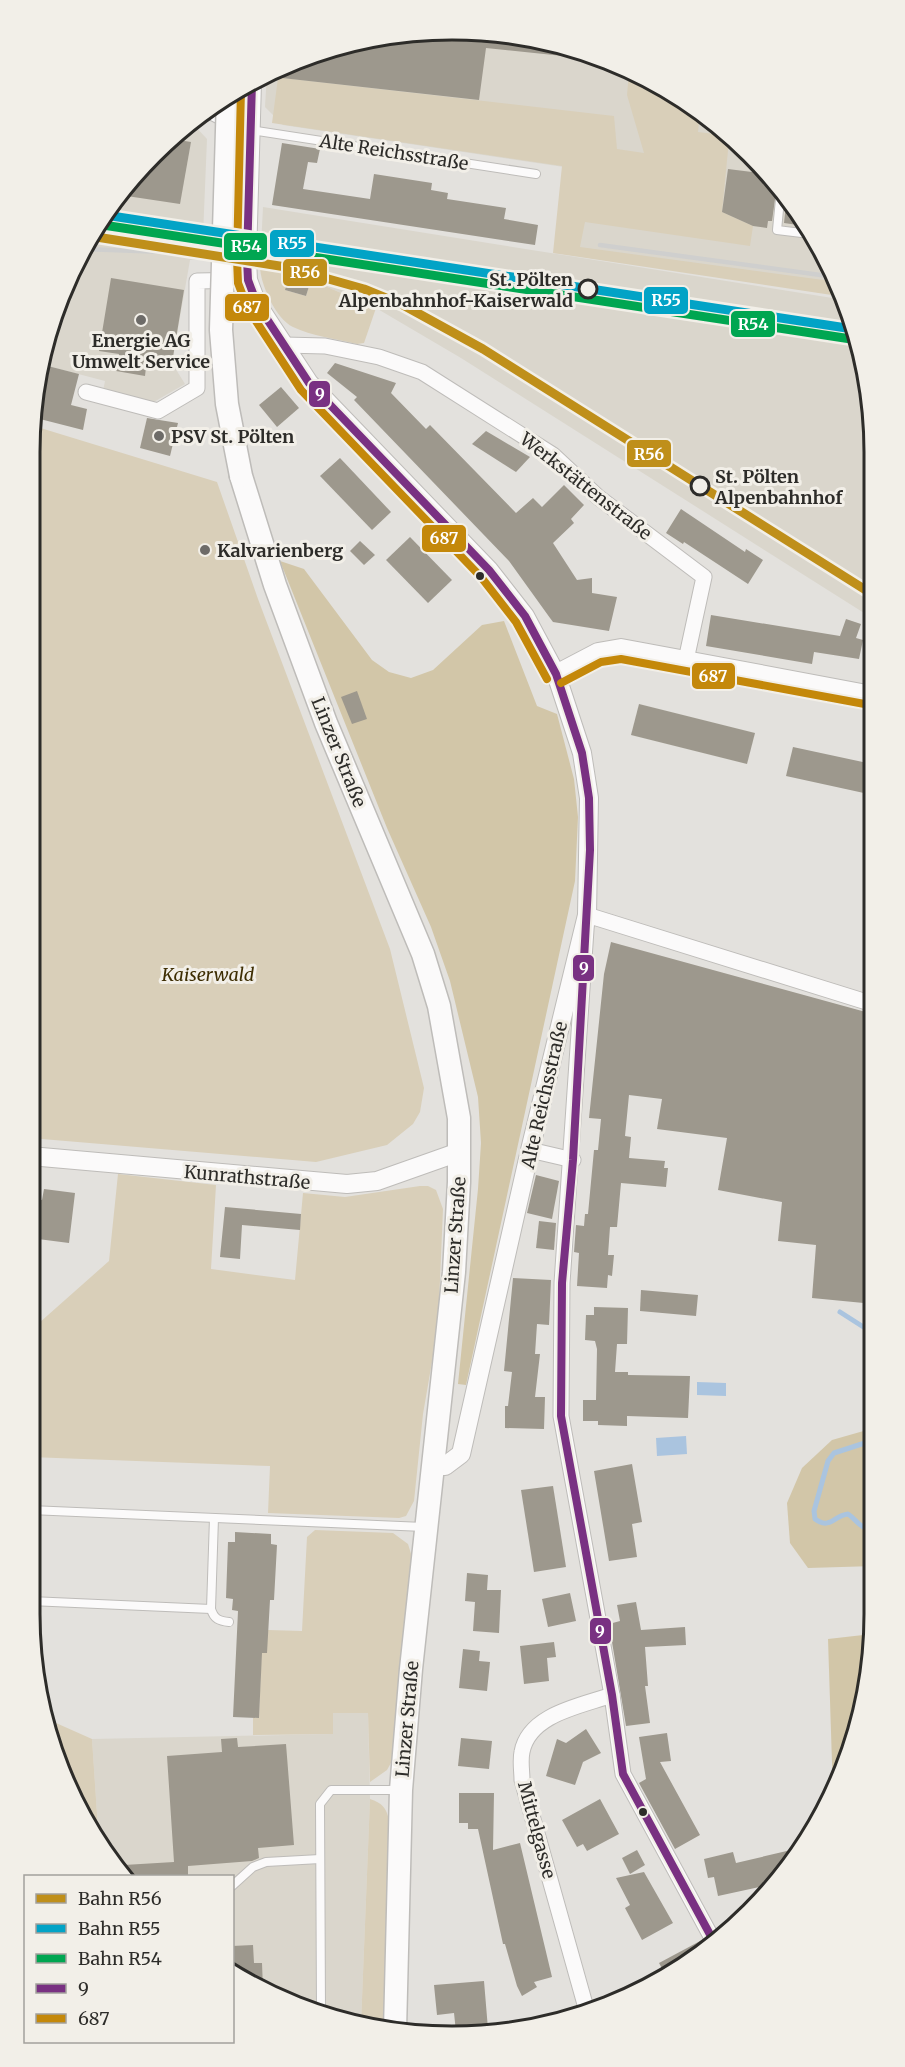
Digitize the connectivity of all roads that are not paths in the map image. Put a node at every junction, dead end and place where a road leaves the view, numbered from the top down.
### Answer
1 (252, 93) edge
2 (228, 108) edge
3 (219, 114) edge
4 (251, 130) junction
5 (536, 174) dead end
6 (780, 203) edge
7 (800, 233) edge
8 (248, 280) junction
9 (284, 345) junction
10 (86, 392) dead end
11 (687, 660) junction
12 (556, 674) junction
13 (864, 693) edge
14 (587, 915) junction
15 (864, 1001) edge
16 (530, 1150) junction
17 (459, 1152) junction
18 (40, 1157) edge
19 (573, 1160) junction
20 (434, 1466) junction
21 (40, 1510) edge
22 (214, 1518) junction
23 (426, 1527) junction
24 (40, 1601) edge
25 (212, 1609) junction
26 (229, 1622) dead end
27 (612, 1695) junction
28 (401, 1790) junction
29 (321, 1859) junction
30 (234, 1884) edge
31 (710, 1935) edge
32 (321, 2005) edge
33 (585, 2005) edge
34 (395, 2022) edge

1 - 4 street, Alte Reichsstraße
2 - 17 main road, Linzer Straße, bridge
3 - 4 street, Alte Reichsstraße
4 - 5 lane, Alte Reichsstraße
4 - 8 street, Alte Reichsstraße
6 - 7 lane
8 - 9 street, Alte Reichsstraße
8 - 10 street
9 - 11 street, Werkstättenstraße
9 - 12 street, Alte Reichsstraße
11 - 12 street
11 - 13 street
12 - 14 street, Alte Reichsstraße
14 - 15 street
14 - 16 street, Alte Reichsstraße
14 - 19 street
16 - 19 street
16 - 20 street, Alte Reichsstraße
17 - 18 street, Kunrathstraße
17 - 20 main road, Linzer Straße
19 - 27 street
20 - 23 main road, Linzer Straße
21 - 22 lane
22 - 23 lane
22 - 25 lane
23 - 28 main road, Linzer Straße
24 - 25 lane
25 - 26 lane
27 - 31 street
27 - 33 street, Mittelgasse
28 - 29 lane
28 - 34 main road, Linzer Straße
29 - 30 lane
29 - 32 lane

